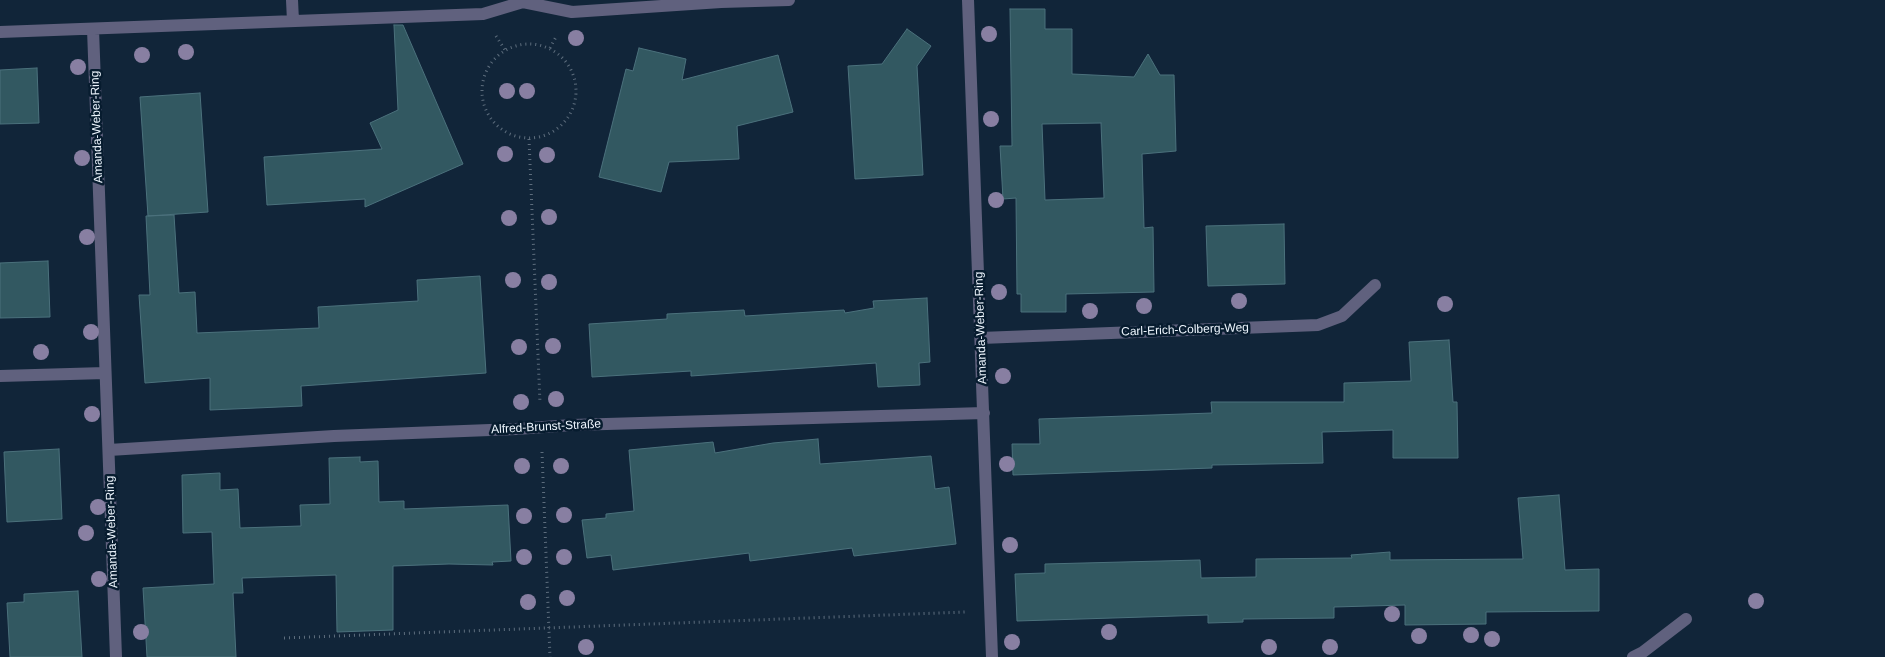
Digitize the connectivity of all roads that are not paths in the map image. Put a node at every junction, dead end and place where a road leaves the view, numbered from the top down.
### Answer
1 (292, 0) edge
2 (789, 0) edge
3 (968, 0) edge
4 (523, 1) edge
5 (748, 1) edge
6 (293, 20) junction
7 (93, 29) junction
8 (0, 32) edge
9 (1375, 285) dead end
10 (981, 338) junction
11 (105, 373) junction
12 (0, 376) edge
13 (984, 412) junction
14 (109, 450) junction
15 (1686, 619) dead end
16 (116, 657) edge
17 (992, 657) edge
18 (1633, 657) edge

1 - 6 street
2 - 5 street
3 - 10 street, Amanda-Weber-Ring
4 - 5 street
4 - 6 street
6 - 7 street
7 - 8 street
7 - 11 street, Amanda-Weber-Ring
9 - 10 street, Carl-Erich-Colberg-Weg
10 - 13 street, Amanda-Weber-Ring
11 - 12 street
11 - 14 street, Amanda-Weber-Ring
13 - 14 street, Alfred-Brunst-Straße
13 - 17 street, Amanda-Weber-Ring
14 - 16 street, Amanda-Weber-Ring
15 - 18 street

